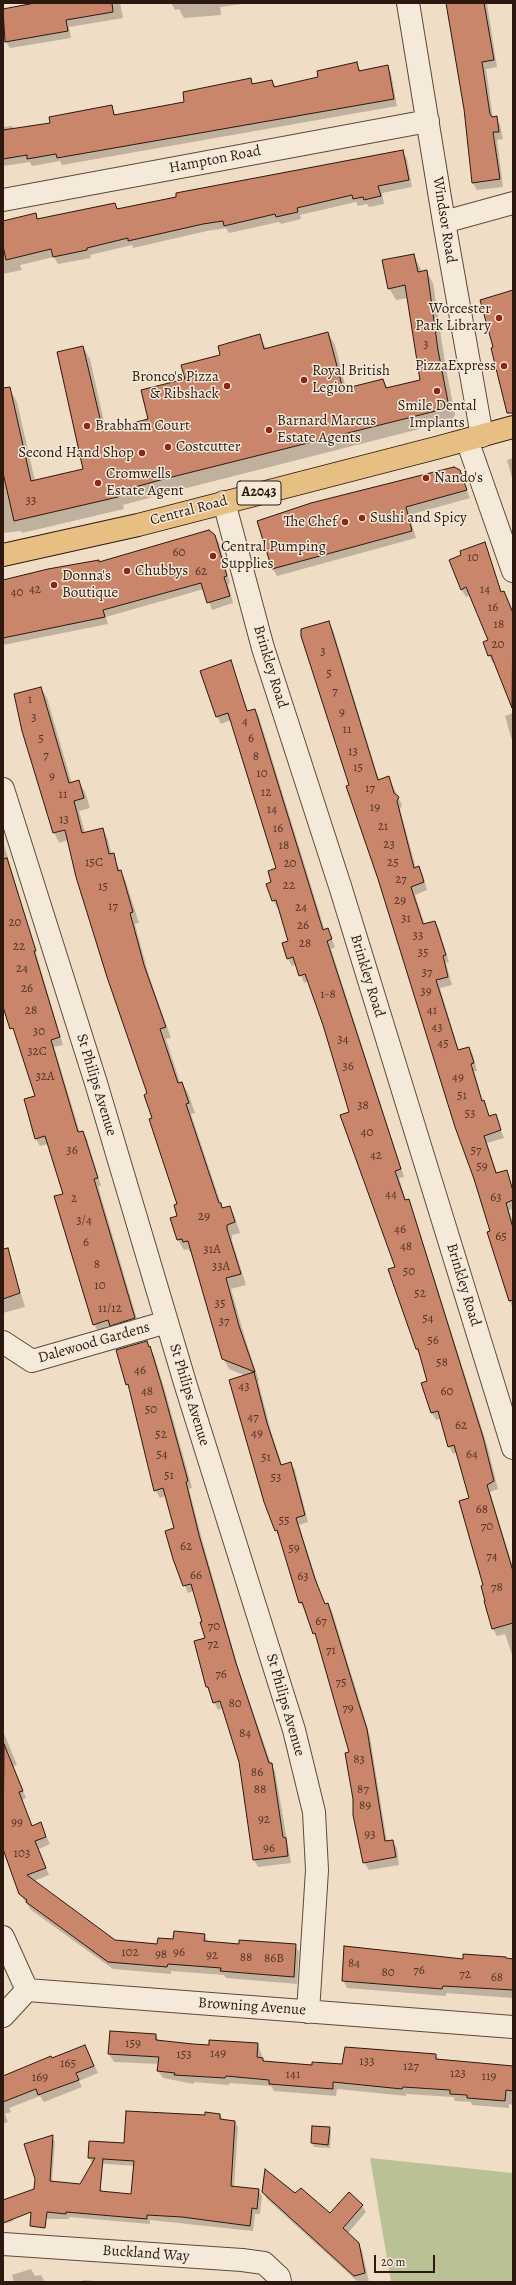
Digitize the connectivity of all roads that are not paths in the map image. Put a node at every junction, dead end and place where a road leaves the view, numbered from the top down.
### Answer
1 (408, 3) edge
2 (428, 120) junction
3 (3, 200) edge
4 (513, 203) edge
5 (444, 222) junction
6 (513, 426) edge
7 (475, 438) junction
8 (224, 502) junction
9 (3, 555) edge
10 (513, 571) edge
11 (3, 788) edge
12 (167, 1322) junction
13 (3, 1342) edge
14 (513, 1448) edge
15 (3, 1937) edge
16 (27, 1990) junction
17 (308, 2012) junction
18 (3, 2016) edge
19 (513, 2028) edge
20 (3, 2244) edge
21 (280, 2282) edge

1 - 2 street, Windsor Road
2 - 3 street, Hampton Road
2 - 5 street, Windsor Road
4 - 5 street
5 - 7 street, Windsor Road
6 - 7 main road, Central Road / A2043
7 - 8 main road, Central Road / A2043
7 - 10 street, Windsor Road
8 - 9 main road, Central Road / A2043
8 - 14 street, Brinkley Road
11 - 12 street, St Philips Avenue
12 - 13 street, Dalewood Gardens
12 - 17 street, St Philips Avenue
15 - 16 street
16 - 17 street, Browning Avenue
16 - 18 street
17 - 19 street, Browning Avenue
20 - 21 street, Buckland Way

